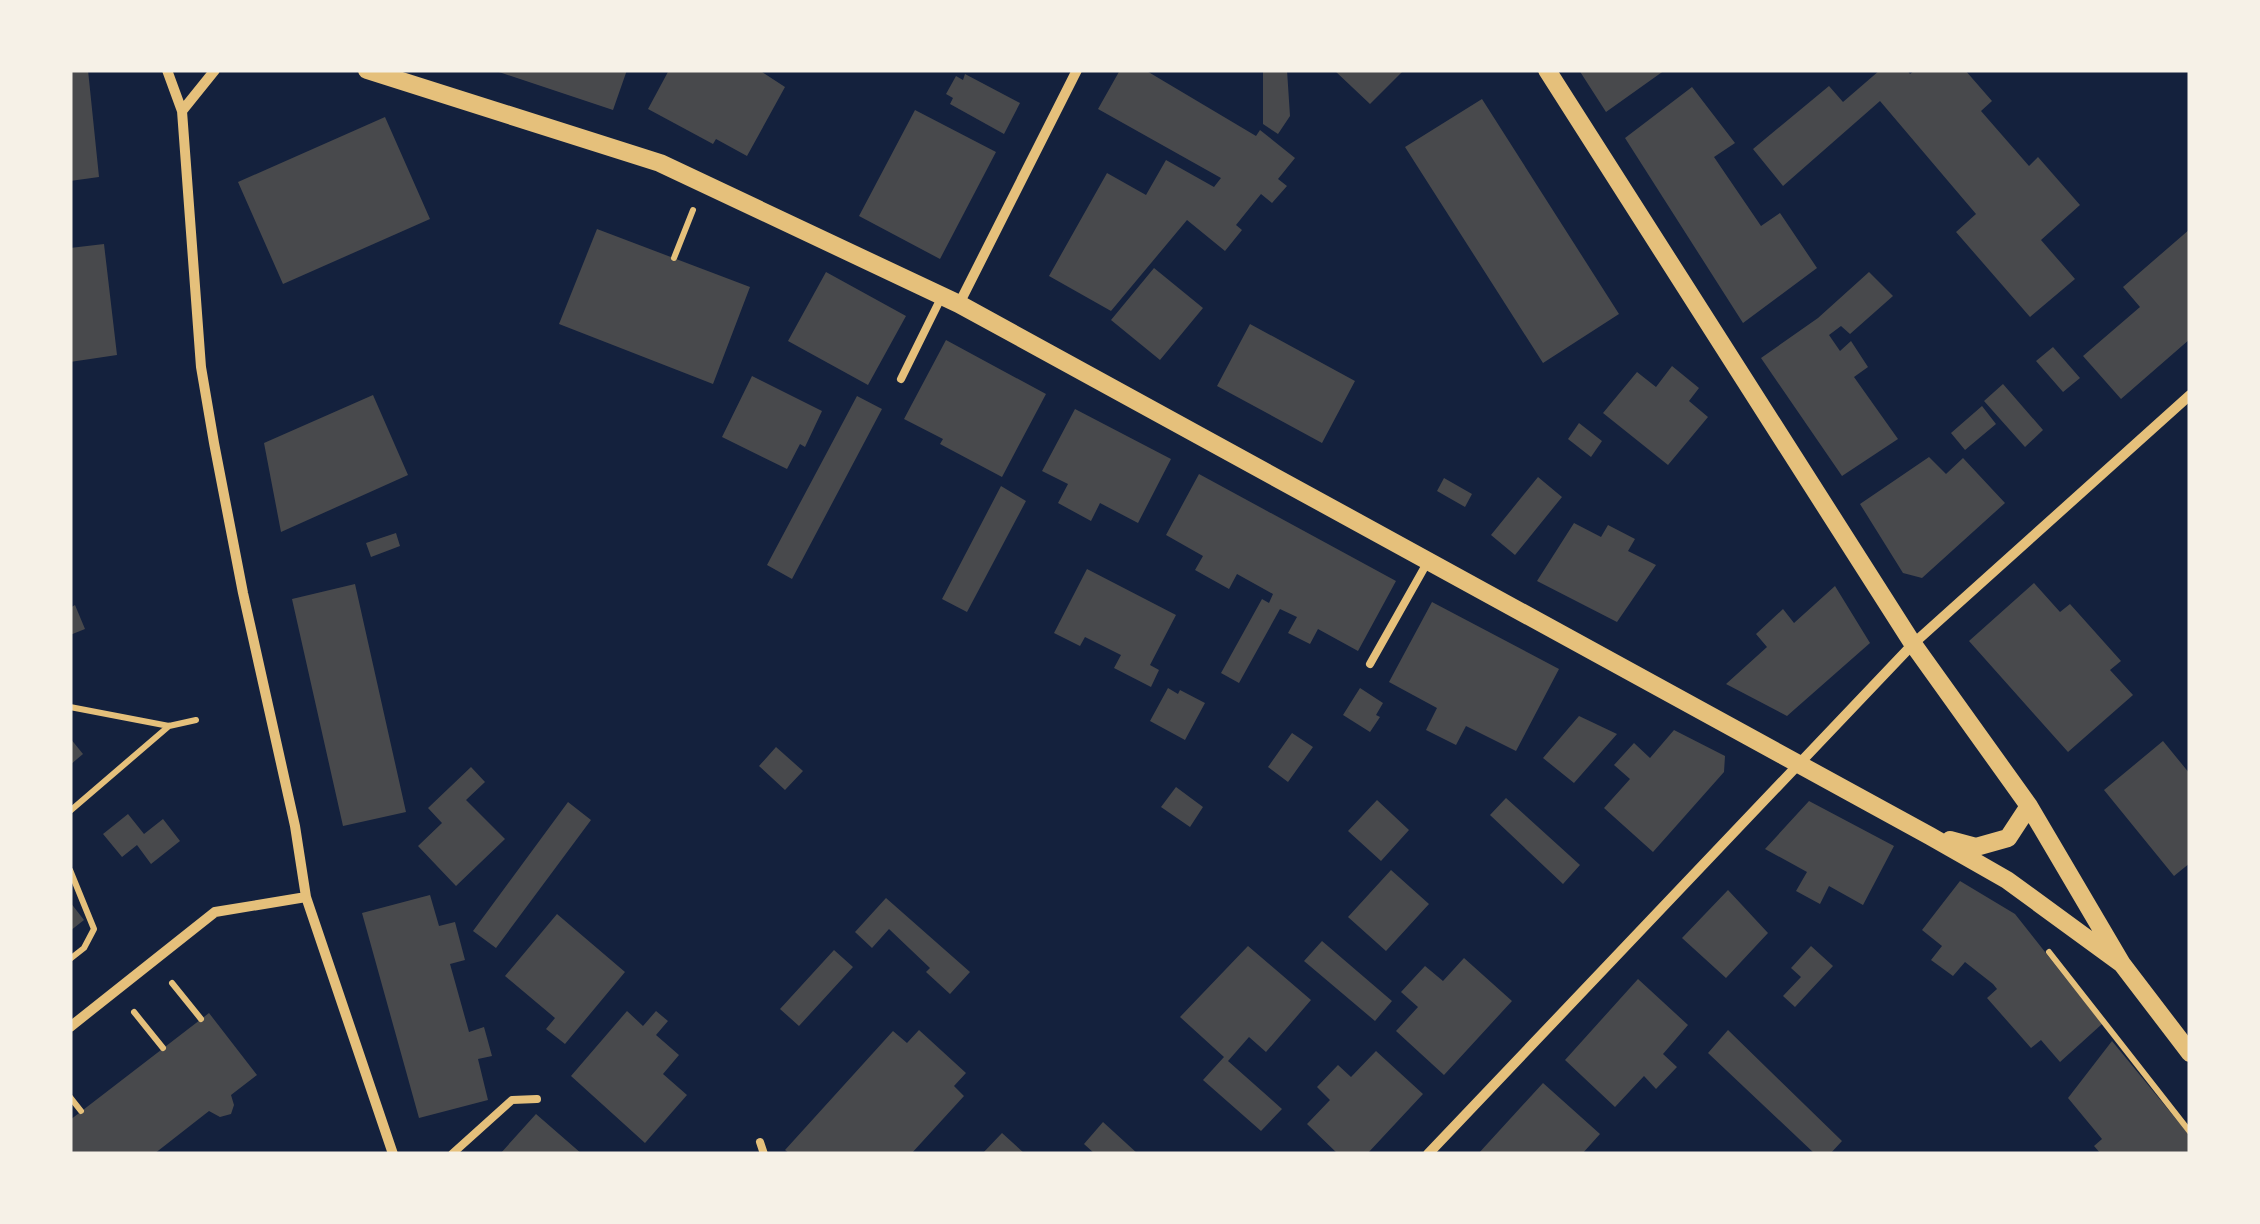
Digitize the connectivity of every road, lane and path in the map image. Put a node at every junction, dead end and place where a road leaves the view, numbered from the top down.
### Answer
1 (168, 70) edge
2 (215, 70) edge
3 (366, 70) edge
4 (1077, 70) edge
5 (1548, 70) edge
6 (182, 110) junction
7 (696, 204) dead end
8 (674, 258) dead end
9 (950, 300) junction
10 (901, 380) dead end
11 (2190, 395) edge
12 (1428, 562) junction
13 (1913, 644) junction
14 (1370, 664) dead end
15 (70, 707) edge
16 (196, 720) dead end
17 (168, 726) junction
18 (1798, 762) junction
19 (2029, 806) junction
20 (70, 811) edge
21 (1930, 836) junction
22 (70, 870) edge
23 (306, 897) junction
24 (2040, 942) dead end
25 (70, 959) edge
26 (2122, 964) junction
27 (172, 983) dead end
28 (134, 1012) dead end
29 (201, 1019) dead end
30 (70, 1027) edge
31 (163, 1048) dead end
32 (2190, 1053) edge
33 (70, 1097) edge
34 (537, 1098) dead end
35 (81, 1111) dead end
36 (2190, 1132) edge
37 (760, 1142) dead end
38 (393, 1154) edge
39 (452, 1154) edge
40 (764, 1154) edge
41 (1428, 1154) edge

1 - 6 street
2 - 6 street
3 - 9 street
4 - 9 street
5 - 13 street
6 - 23 street
7 - 8 path
9 - 10 lane
9 - 12 street
11 - 13 street
12 - 14 lane
12 - 18 street
13 - 18 street
13 - 19 street
15 - 17 path
16 - 17 path
17 - 20 path
18 - 21 street
18 - 41 street
19 - 21 street
19 - 26 street
21 - 26 street
22 - 25 path
23 - 30 street
23 - 38 street
24 - 36 path
26 - 32 street
27 - 29 path
28 - 31 path
33 - 35 path
34 - 39 lane
37 - 40 lane

